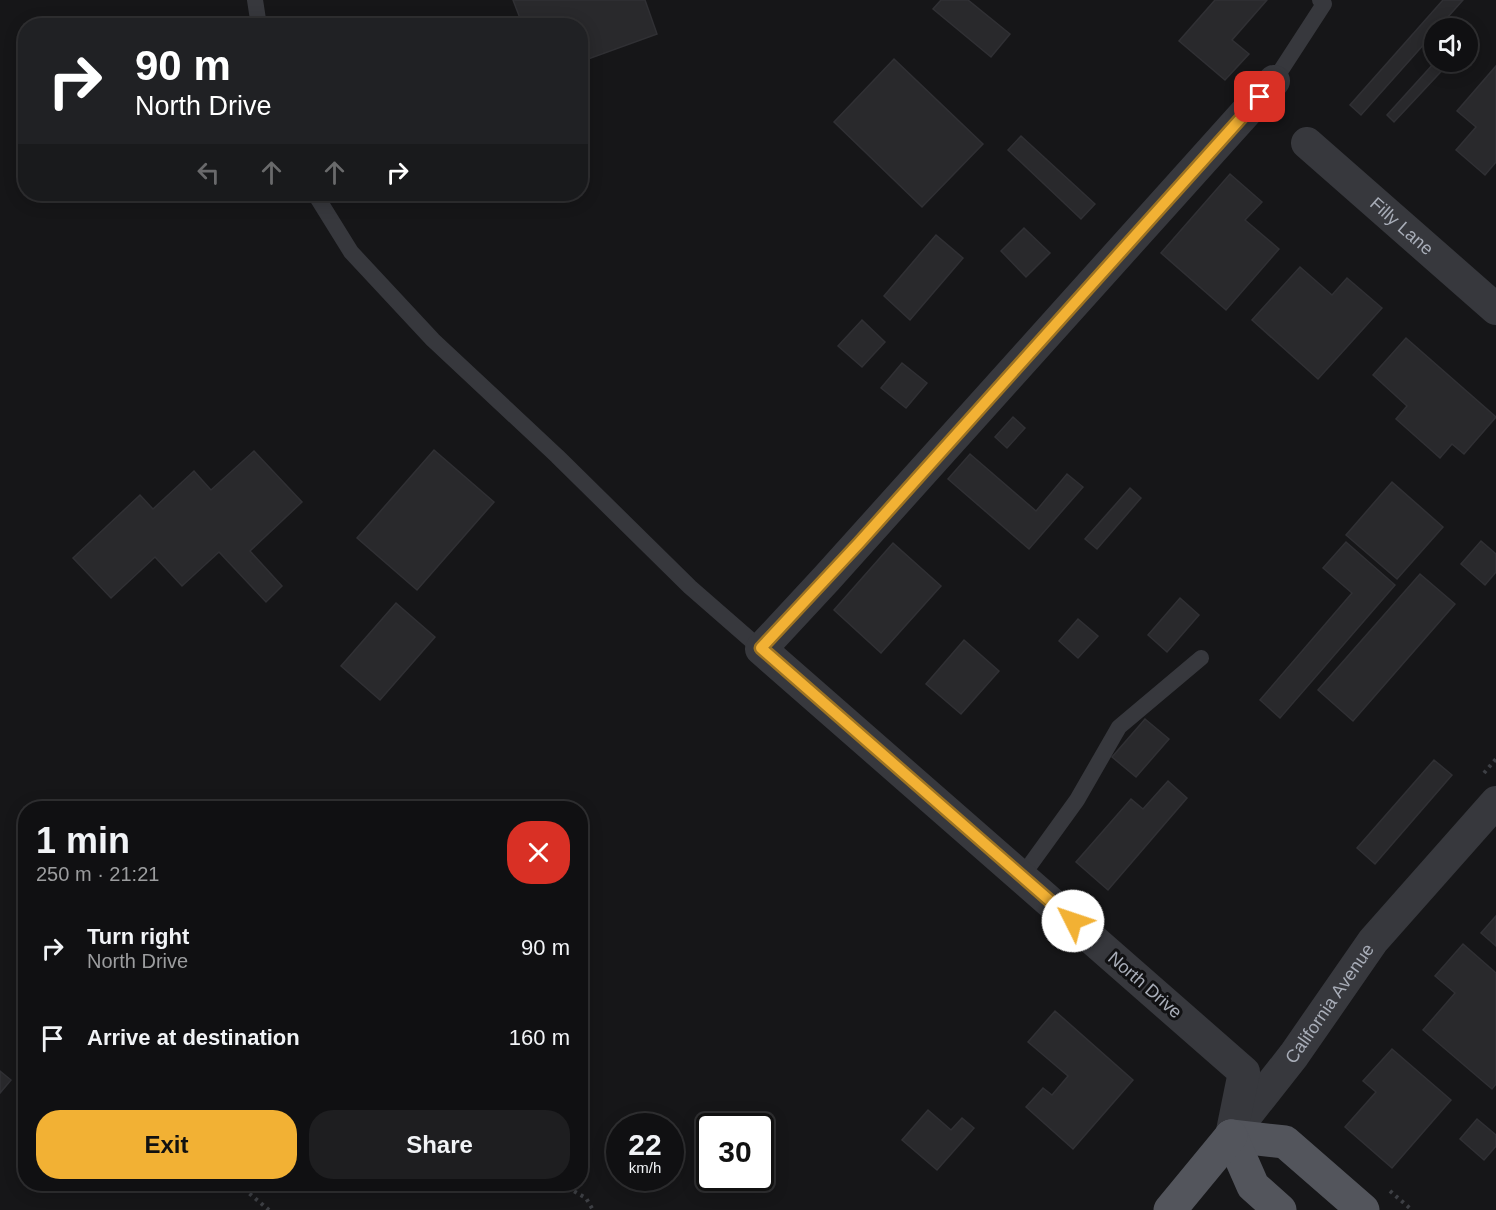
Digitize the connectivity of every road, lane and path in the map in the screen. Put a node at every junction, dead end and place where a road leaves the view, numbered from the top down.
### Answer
1 (255, 0) edge
2 (1320, 0) edge
3 (257, 18) edge
4 (1274, 81) joint
5 (1307, 143) dead end
6 (319, 201) edge
7 (1496, 309) edge
8 (761, 648) junction
9 (1201, 658) dead end
10 (1496, 802) edge
11 (1022, 876) junction
12 (1231, 1136) junction
13 (246, 1191) edge
14 (574, 1191) edge
15 (269, 1210) edge
16 (593, 1210) edge
17 (1170, 1210) edge
18 (1280, 1210) edge
19 (1363, 1210) edge

1 - 3 lane
2 - 4 lane
4 - 8 street
5 - 7 street, Filly Lane
6 - 8 lane
8 - 11 street, North Drive
9 - 11 lane
10 - 12 street, California Avenue
11 - 12 street, North Drive
12 - 17 main road, California Avenue
12 - 18 main road
12 - 19 main road
13 - 15 path
14 - 16 path

